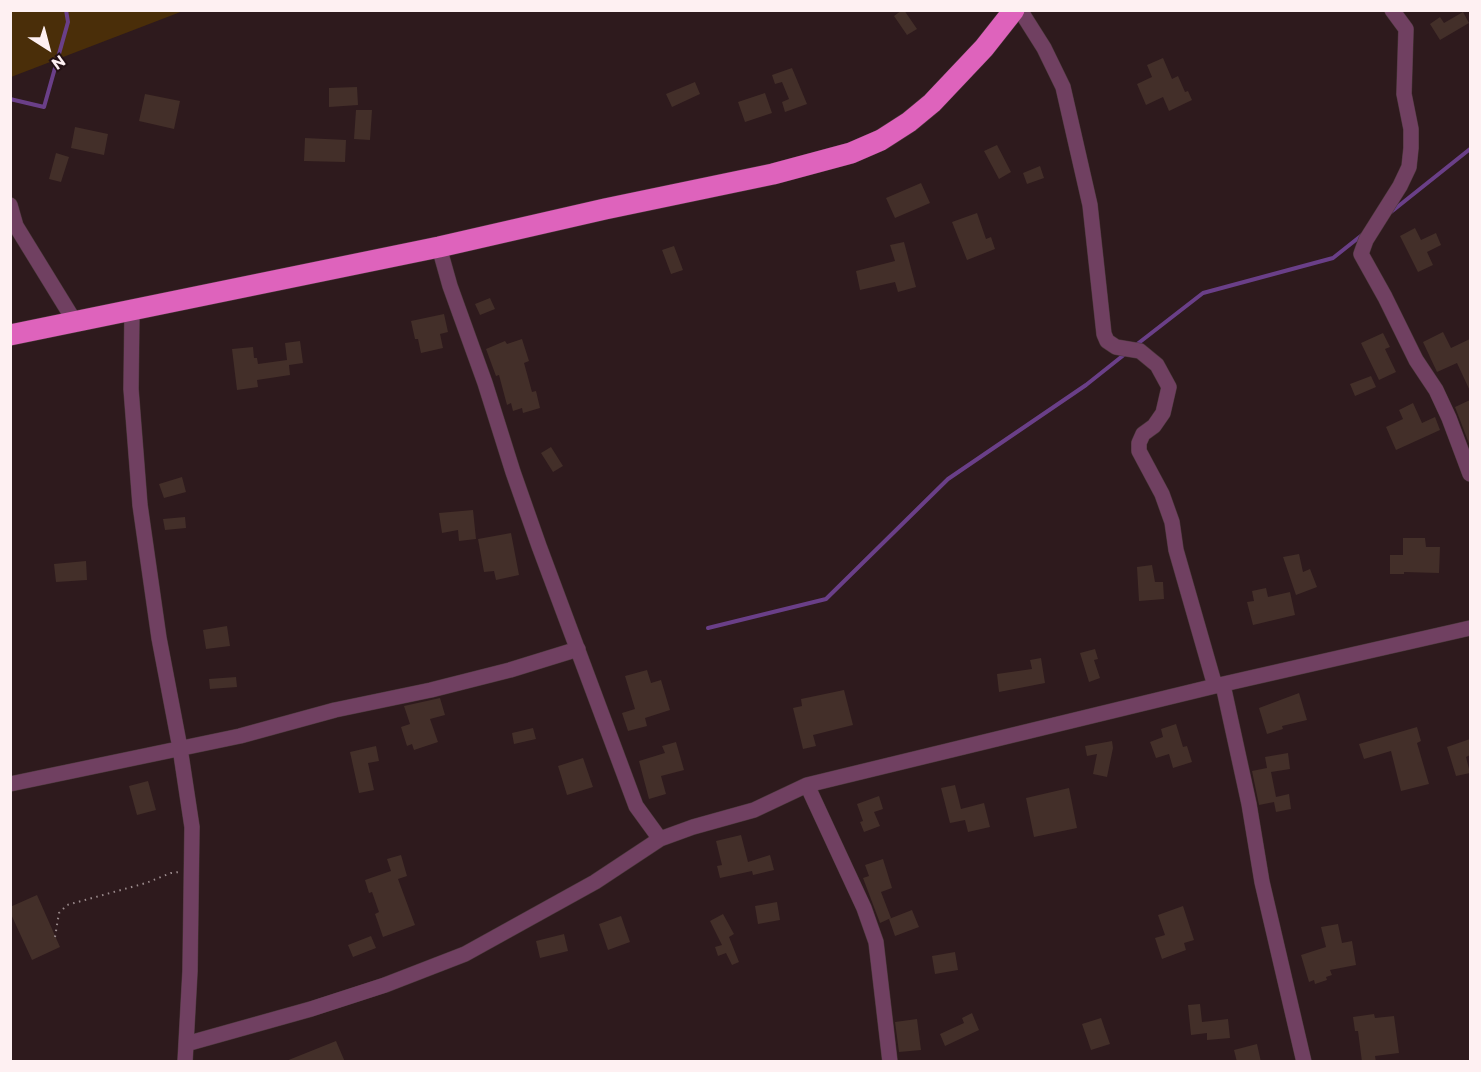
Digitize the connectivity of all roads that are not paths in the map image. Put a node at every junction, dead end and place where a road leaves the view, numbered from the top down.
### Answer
1 (1014, 10) edge
2 (1020, 10) edge
3 (1392, 10) edge
4 (10, 205) edge
5 (439, 247) junction
6 (132, 311) junction
7 (75, 322) junction
8 (10, 335) edge
9 (1470, 474) edge
10 (1470, 628) edge
11 (578, 649) junction
12 (1219, 686) junction
13 (180, 748) junction
14 (10, 784) edge
15 (807, 785) junction
16 (660, 839) junction
17 (186, 1044) junction
18 (185, 1062) edge
19 (890, 1062) edge
20 (1304, 1062) edge

1 - 5 highway
2 - 12 street
3 - 9 street
4 - 7 street
5 - 6 highway
5 - 11 street
6 - 7 highway
6 - 13 street
7 - 8 highway
10 - 12 street
11 - 13 street
11 - 16 street
12 - 15 street
12 - 20 street
13 - 14 street
13 - 17 street
15 - 16 street
15 - 19 street
16 - 17 street
17 - 18 street

